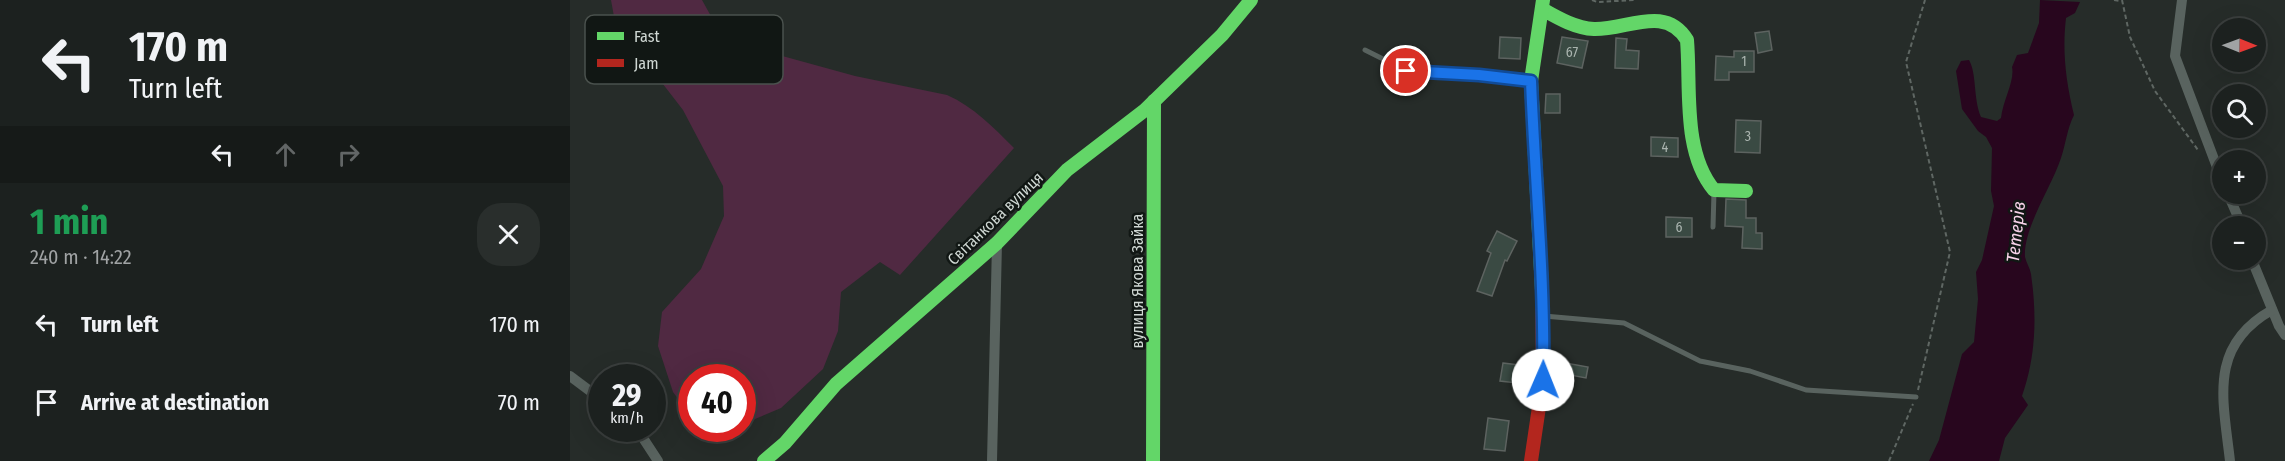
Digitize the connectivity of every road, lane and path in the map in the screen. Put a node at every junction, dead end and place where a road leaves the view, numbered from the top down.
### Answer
1 (1251, 0) edge
2 (1592, 0) edge
3 (1636, 0) edge
4 (1925, 0) edge
5 (2114, 0) edge
6 (2121, 0) edge
7 (2182, 0) edge
8 (1542, 4) edge
9 (1365, 50) dead end
10 (1531, 81) junction
11 (1154, 101) junction
12 (2212, 154) edge
13 (2204, 159) dead end
14 (1714, 190) junction
15 (1746, 191) dead end
16 (1713, 227) dead end
17 (997, 243) junction
18 (2257, 270) edge
19 (2272, 310) junction
20 (1544, 316) junction
21 (2285, 335) edge
22 (570, 376) edge
23 (588, 390) edge
24 (1916, 397) junction
25 (646, 442) edge
26 (658, 461) edge
27 (764, 461) edge
28 (992, 461) edge
29 (1152, 461) edge
30 (1531, 461) edge
31 (1889, 461) edge
32 (2230, 461) edge

1 - 11 street, Світанкова вулиця
2 - 3 path
4 - 24 path
5 - 6 path
6 - 13 path
7 - 12 street
8 - 10 street
8 - 14 street
9 - 10 lane
10 - 20 street
11 - 17 street, Світанкова вулиця
11 - 29 street, вулиця Якова Зайка
14 - 15 street
14 - 16 lane
17 - 27 street, Світанкова вулиця
17 - 28 street
18 - 19 street
19 - 21 street
19 - 32 street
20 - 24 lane
20 - 30 street
22 - 23 street
24 - 31 path
25 - 26 street

